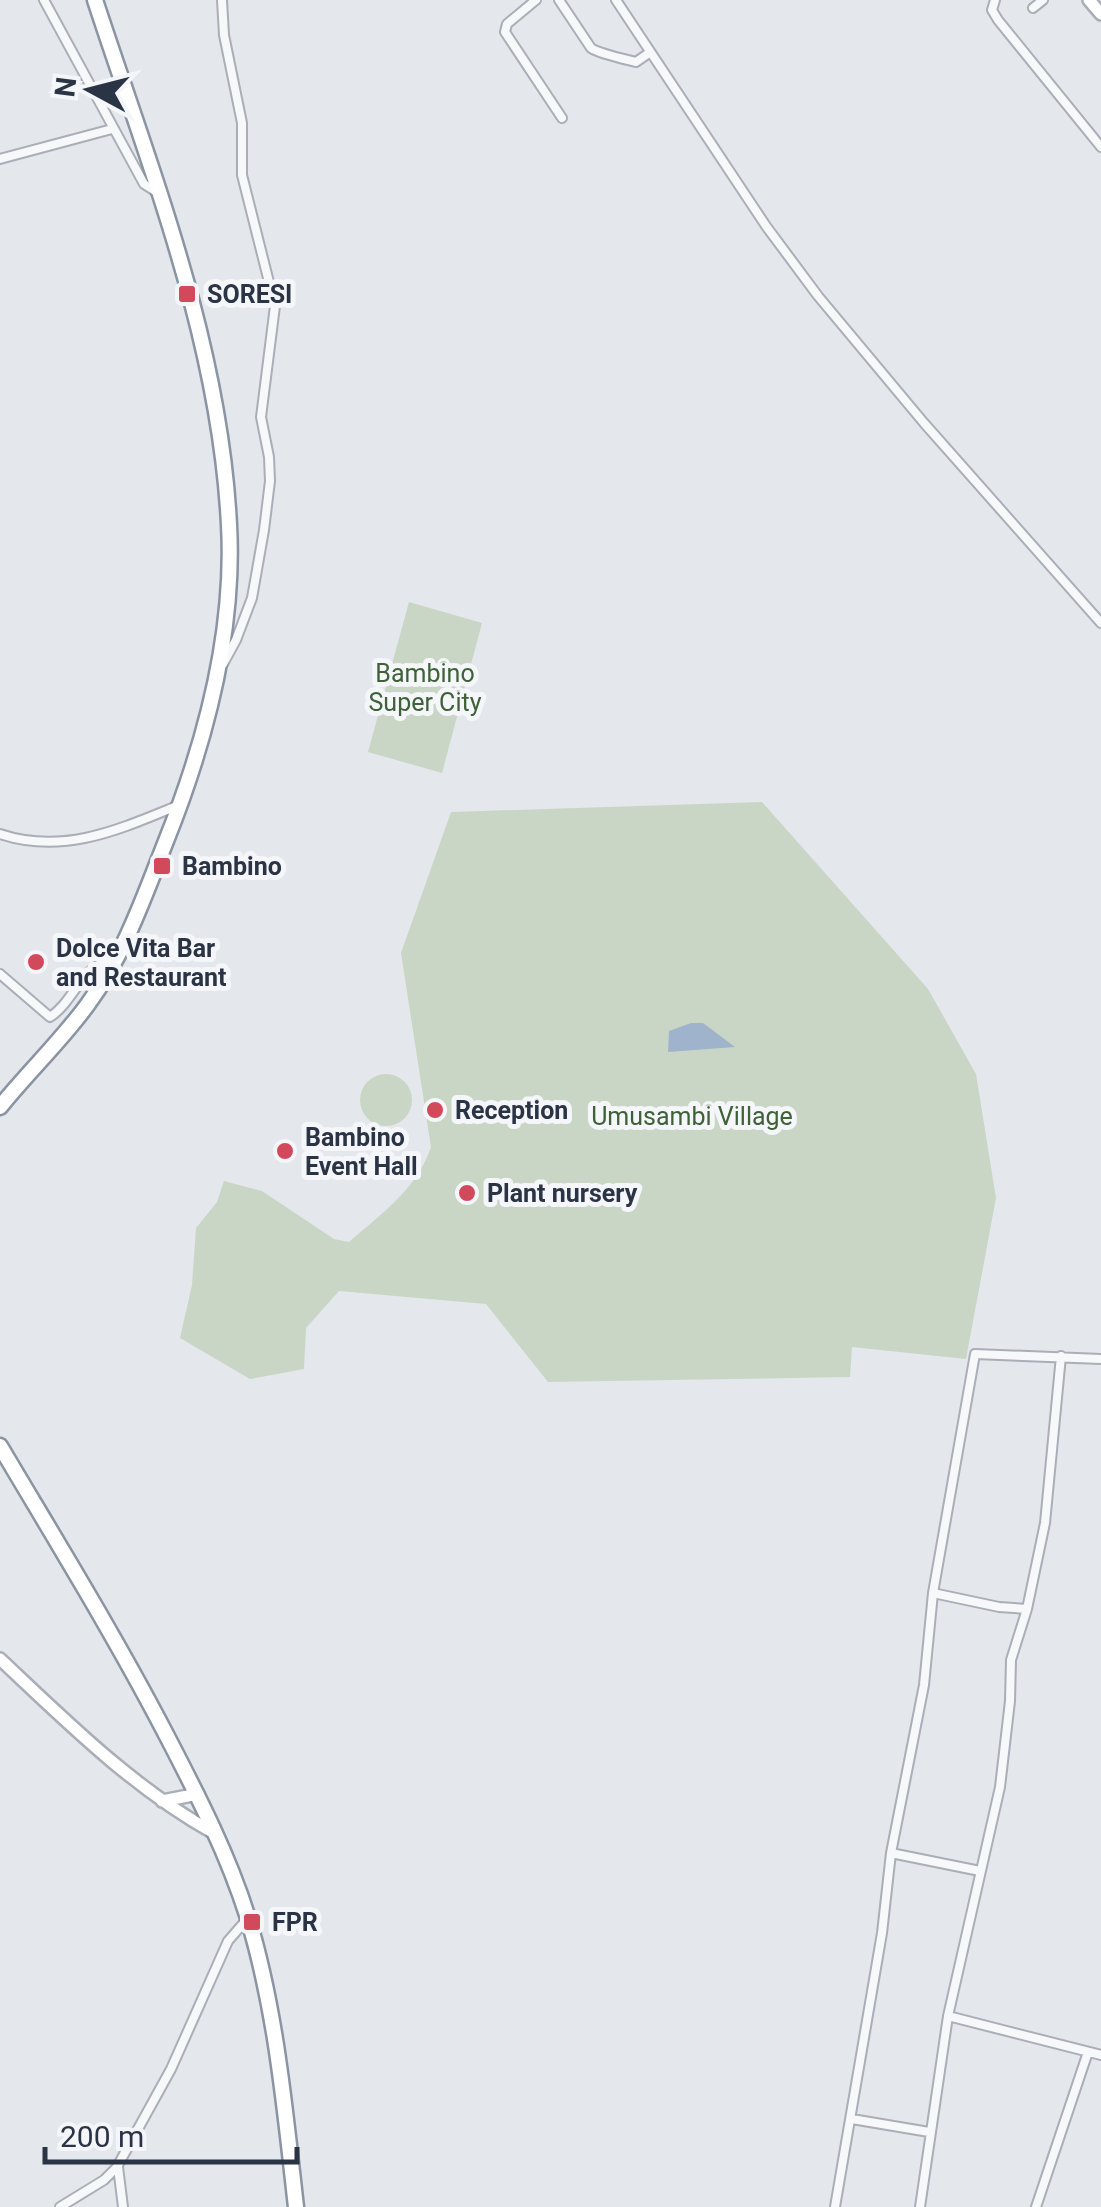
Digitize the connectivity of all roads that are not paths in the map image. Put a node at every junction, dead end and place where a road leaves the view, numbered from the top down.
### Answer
1 (44, 0) edge
2 (96, 0) edge
3 (222, 0) edge
4 (536, 0) edge
5 (558, 0) edge
6 (616, 0) edge
7 (985, 0) edge
8 (996, 0) edge
9 (1043, 0) edge
10 (1033, 8) dead end
11 (992, 10) junction
12 (649, 53) junction
13 (562, 118) dead end
14 (112, 129) junction
15 (1101, 147) edge
16 (0, 159) edge
17 (158, 194) junction
18 (1101, 623) edge
19 (216, 677) junction
20 (181, 804) junction
21 (0, 834) edge
22 (114, 960) junction
23 (0, 974) edge
24 (50, 1048) junction
25 (0, 1092) edge
26 (0, 1107) edge
27 (1061, 1356) junction
28 (1101, 1359) edge
29 (0, 1446) edge
30 (933, 1592) junction
31 (1027, 1609) junction
32 (0, 1659) edge
33 (198, 1794) junction
34 (162, 1801) junction
35 (214, 1832) junction
36 (891, 1853) junction
37 (980, 1871) junction
38 (248, 1918) junction
39 (948, 2016) junction
40 (1088, 2052) junction
41 (1101, 2054) edge
42 (852, 2119) junction
43 (929, 2132) junction
44 (118, 2167) junction
45 (60, 2207) edge
46 (123, 2207) edge
47 (296, 2207) edge
48 (835, 2207) edge
49 (920, 2207) edge
50 (1036, 2207) edge

1 - 14 street
2 - 17 highway
3 - 19 street
4 - 13 street
5 - 12 street
6 - 12 street
7 - 11 street
8 - 11 street
9 - 10 street
11 - 15 street
12 - 18 street
14 - 16 street
14 - 17 street
17 - 19 highway
19 - 20 highway
20 - 21 street
20 - 22 highway
22 - 23 street
22 - 24 highway
24 - 25 highway
24 - 26 highway
27 - 28 street
27 - 30 street
27 - 31 street
29 - 33 highway
30 - 31 street
30 - 36 street
31 - 37 street
32 - 34 street
33 - 34 street
33 - 35 highway
34 - 35 street
35 - 38 highway
36 - 37 street
36 - 42 street
37 - 39 street
38 - 44 street
38 - 47 highway
39 - 40 street
39 - 43 street
40 - 41 street
40 - 50 street
42 - 43 street
42 - 48 street
43 - 49 street
44 - 45 street
44 - 46 street

